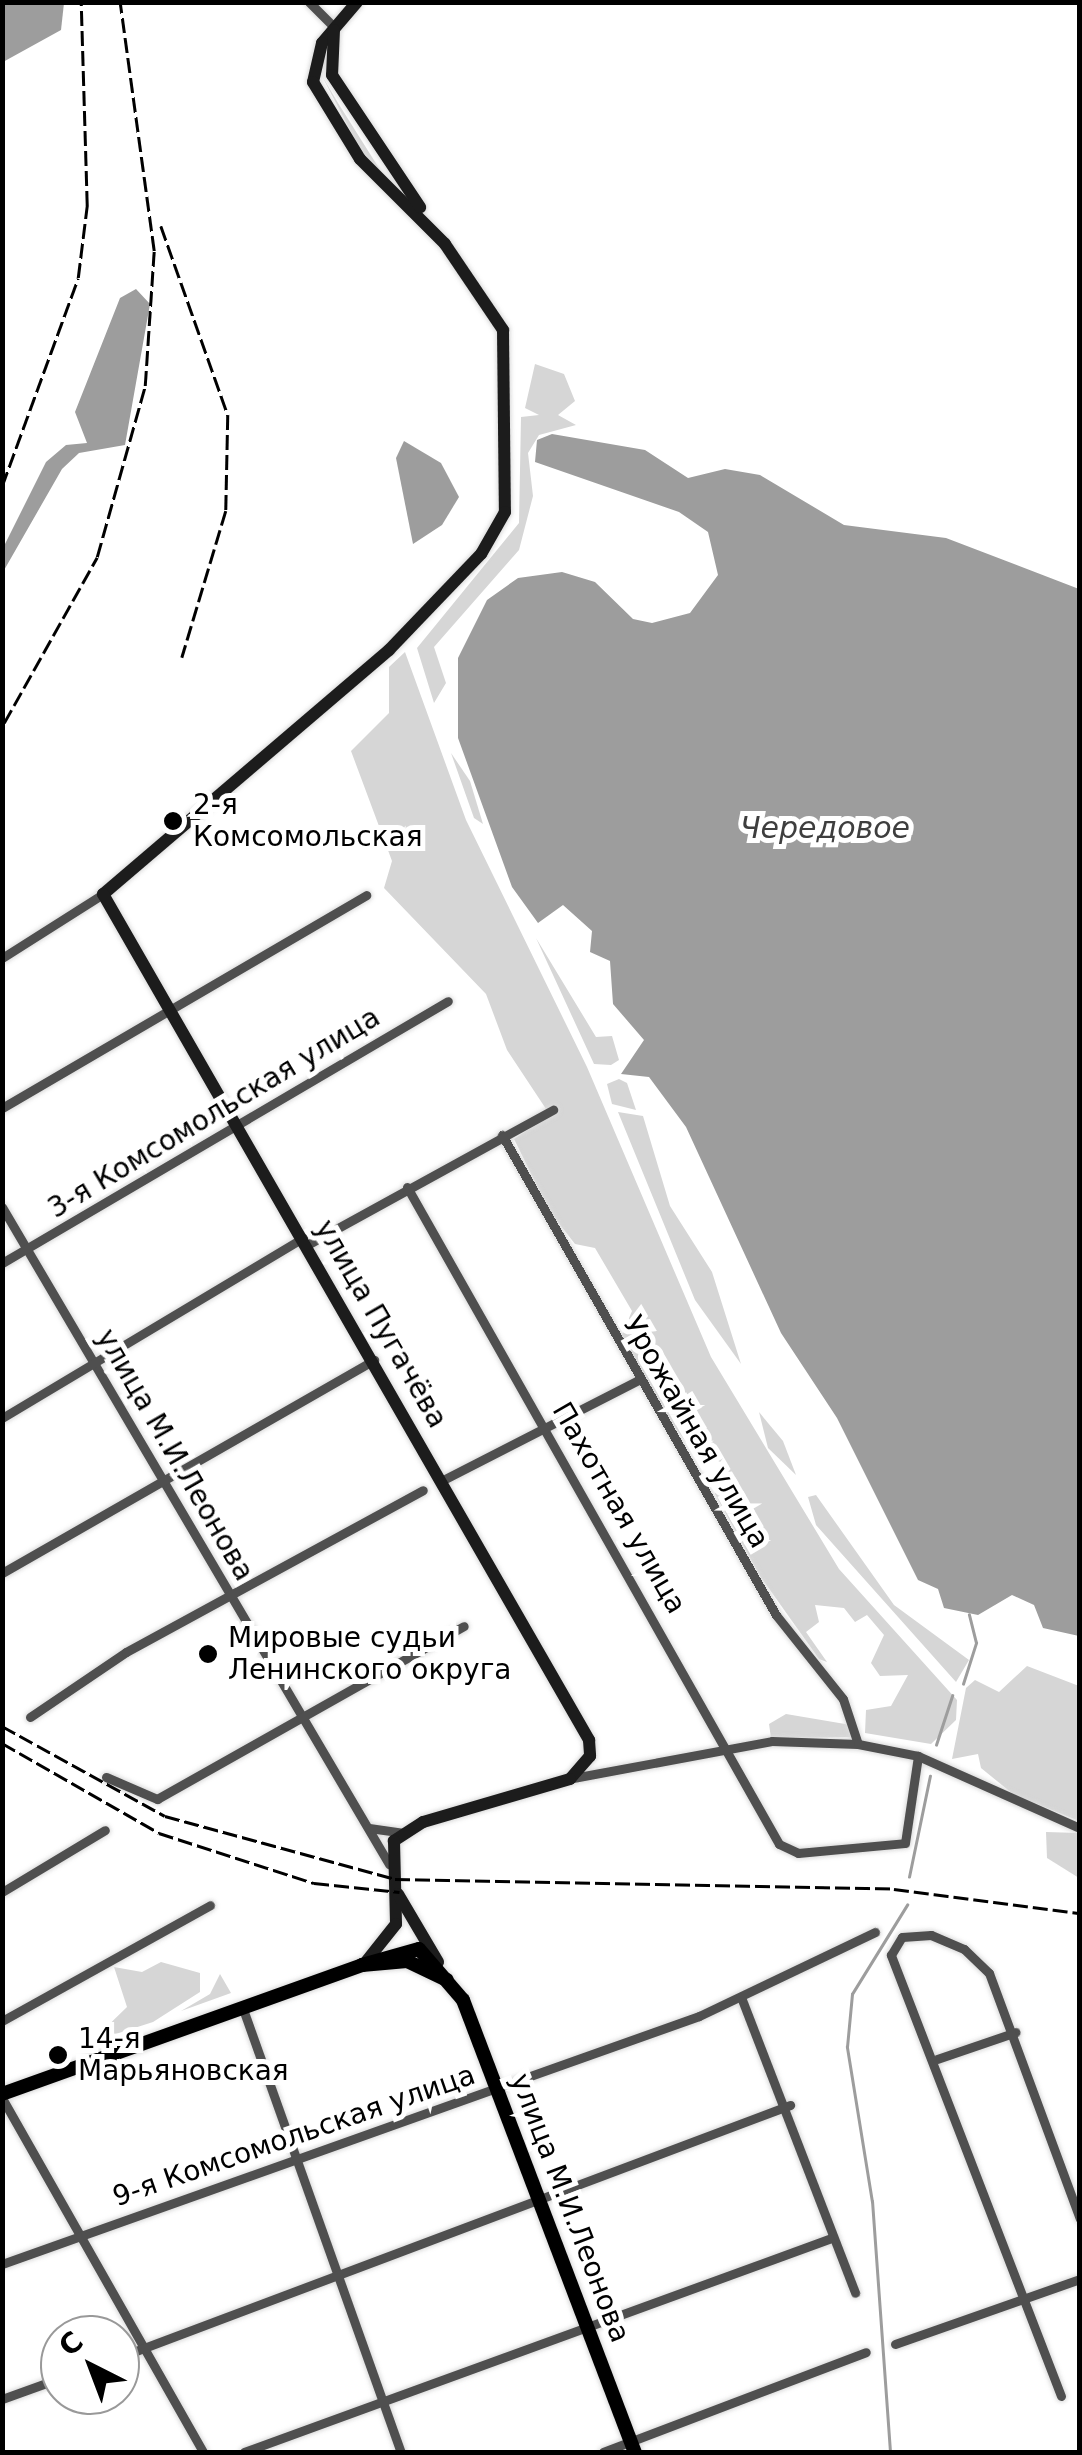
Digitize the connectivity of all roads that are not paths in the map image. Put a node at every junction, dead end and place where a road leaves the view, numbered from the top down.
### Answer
1 (309, 2) edge
2 (356, 2) edge
3 (334, 27) junction
4 (445, 244) junction
5 (103, 894) junction
6 (366, 895) dead end
7 (2, 958) edge
8 (448, 1001) dead end
9 (172, 1016) junction
10 (2, 1108) edge
11 (553, 1110) dead end
12 (235, 1124) junction
13 (502, 1135) junction
14 (407, 1187) junction
15 (2, 1207) edge
16 (305, 1241) junction
17 (27, 1250) junction
18 (2, 1263) edge
19 (374, 1360) junction
20 (93, 1364) junction
21 (638, 1380) junction
22 (2, 1418) edge
23 (547, 1428) junction
24 (443, 1480) junction
25 (162, 1482) junction
26 (423, 1490) dead end
27 (2, 1573) edge
28 (228, 1597) junction
29 (464, 1626) dead end
30 (297, 1716) junction
31 (30, 1717) dead end
32 (858, 1744) junction
33 (731, 1746) junction
34 (590, 1756) junction
35 (918, 1756) junction
36 (613, 1770) junction
37 (106, 1777) dead end
38 (570, 1779) junction
39 (369, 1828) junction
40 (1080, 1828) edge
41 (105, 1830) dead end
42 (404, 1832) junction
43 (390, 1864) junction
44 (396, 1886) junction
45 (2, 1892) edge
46 (210, 1904) dead end
47 (396, 1924) junction
48 (416, 1927) junction
49 (876, 1932) dead end
50 (406, 1947) junction
51 (381, 1960) junction
52 (362, 1965) junction
53 (434, 1965) junction
54 (741, 1997) junction
55 (242, 2010) junction
56 (2, 2021) edge
57 (1016, 2032) junction
58 (937, 2059) junction
59 (498, 2090) junction
60 (2, 2096) edge
61 (790, 2106) junction
62 (294, 2156) junction
63 (542, 2203) junction
64 (1080, 2219) edge
65 (80, 2234) junction
66 (829, 2239) junction
67 (2, 2264) edge
68 (342, 2275) junction
69 (1080, 2279) edge
70 (855, 2293) dead end
71 (1025, 2299) junction
72 (586, 2322) junction
73 (895, 2344) dead end
74 (146, 2348) junction
75 (140, 2350) edge
76 (866, 2352) dead end
77 (40, 2385) edge
78 (1061, 2396) dead end
79 (2, 2399) edge
80 (383, 2400) junction
81 (633, 2448) edge
82 (203, 2452) edge
83 (244, 2452) edge
84 (401, 2452) edge
85 (603, 2452) edge

1 - 3 street
2 - 3 main road
3 - 4 main road
3 - 4 main road
4 - 5 main road
5 - 7 street
5 - 9 main road, улица Пугачёва
6 - 9 street
8 - 12 street, 3-я Комсомольская улица
9 - 10 street
9 - 12 main road, улица Пугачёва
11 - 13 street
12 - 16 main road, улица Пугачёва
12 - 17 street, 3-я Комсомольская улица
13 - 14 street
13 - 21 street, Урожайная улица
14 - 16 street
14 - 23 street, Пахотная улица
15 - 17 street, улица М.И.Леонова
16 - 19 main road, улица Пугачёва
16 - 20 street
17 - 18 street, 3-я Комсомольская улица
17 - 20 street, улица М.И.Леонова
19 - 24 main road, улица Пугачёва
19 - 25 street
20 - 22 street
20 - 25 street, улица М.И.Леонова
21 - 23 street
21 - 32 street, Урожайная улица
23 - 24 street
23 - 33 street, Пахотная улица
24 - 34 main road, улица Пугачёва
25 - 27 street
25 - 28 street, улица М.И.Леонова
26 - 28 street
28 - 30 street, улица М.И.Леонова
28 - 31 street
29 - 30 street
30 - 37 street
30 - 39 street, улица М.И.Леонова
32 - 33 street
32 - 35 street
33 - 35 street, Пахотная улица
33 - 36 street
34 - 36 street
34 - 38 main road
35 - 40 street
36 - 38 street
38 - 42 main road
39 - 42 street
39 - 43 street, улица М.И.Леонова
41 - 45 street
42 - 43 main road
42 - 44 main road
43 - 44 main road, улица М.И.Леонова
44 - 47 main road
44 - 48 main road, улица М.И.Леонова
46 - 56 street
47 - 50 main road
47 - 52 main road
48 - 50 main road
48 - 53 main road, улица М.И.Леонова
49 - 54 street, 9-я Комсомольская улица
50 - 51 main road
50 - 52 main road
50 - 53 main road
51 - 52 main road
51 - 53 main road
52 - 55 main road
53 - 59 main road, улица М.И.Леонова
54 - 59 street, 9-я Комсомольская улица
54 - 61 street
55 - 60 main road
55 - 62 street
57 - 58 street
57 - 58 street
57 - 64 street
58 - 71 street
59 - 62 street, 9-я Комсомольская улица
59 - 63 main road, улица М.И.Леонова
60 - 65 street
61 - 63 street
61 - 66 street
62 - 65 street, 9-я Комсомольская улица
62 - 68 street
63 - 68 street
63 - 72 main road, улица М.И.Леонова
65 - 67 street, 9-я Комсомольская улица
65 - 74 street
66 - 70 street
66 - 72 street
68 - 74 street
68 - 80 street
69 - 71 street
71 - 73 street
71 - 78 street
72 - 80 street
72 - 81 main road, улица М.И.Леонова
74 - 75 street
74 - 82 street
76 - 81 street
77 - 79 street
80 - 83 street
80 - 84 street
81 - 85 street

